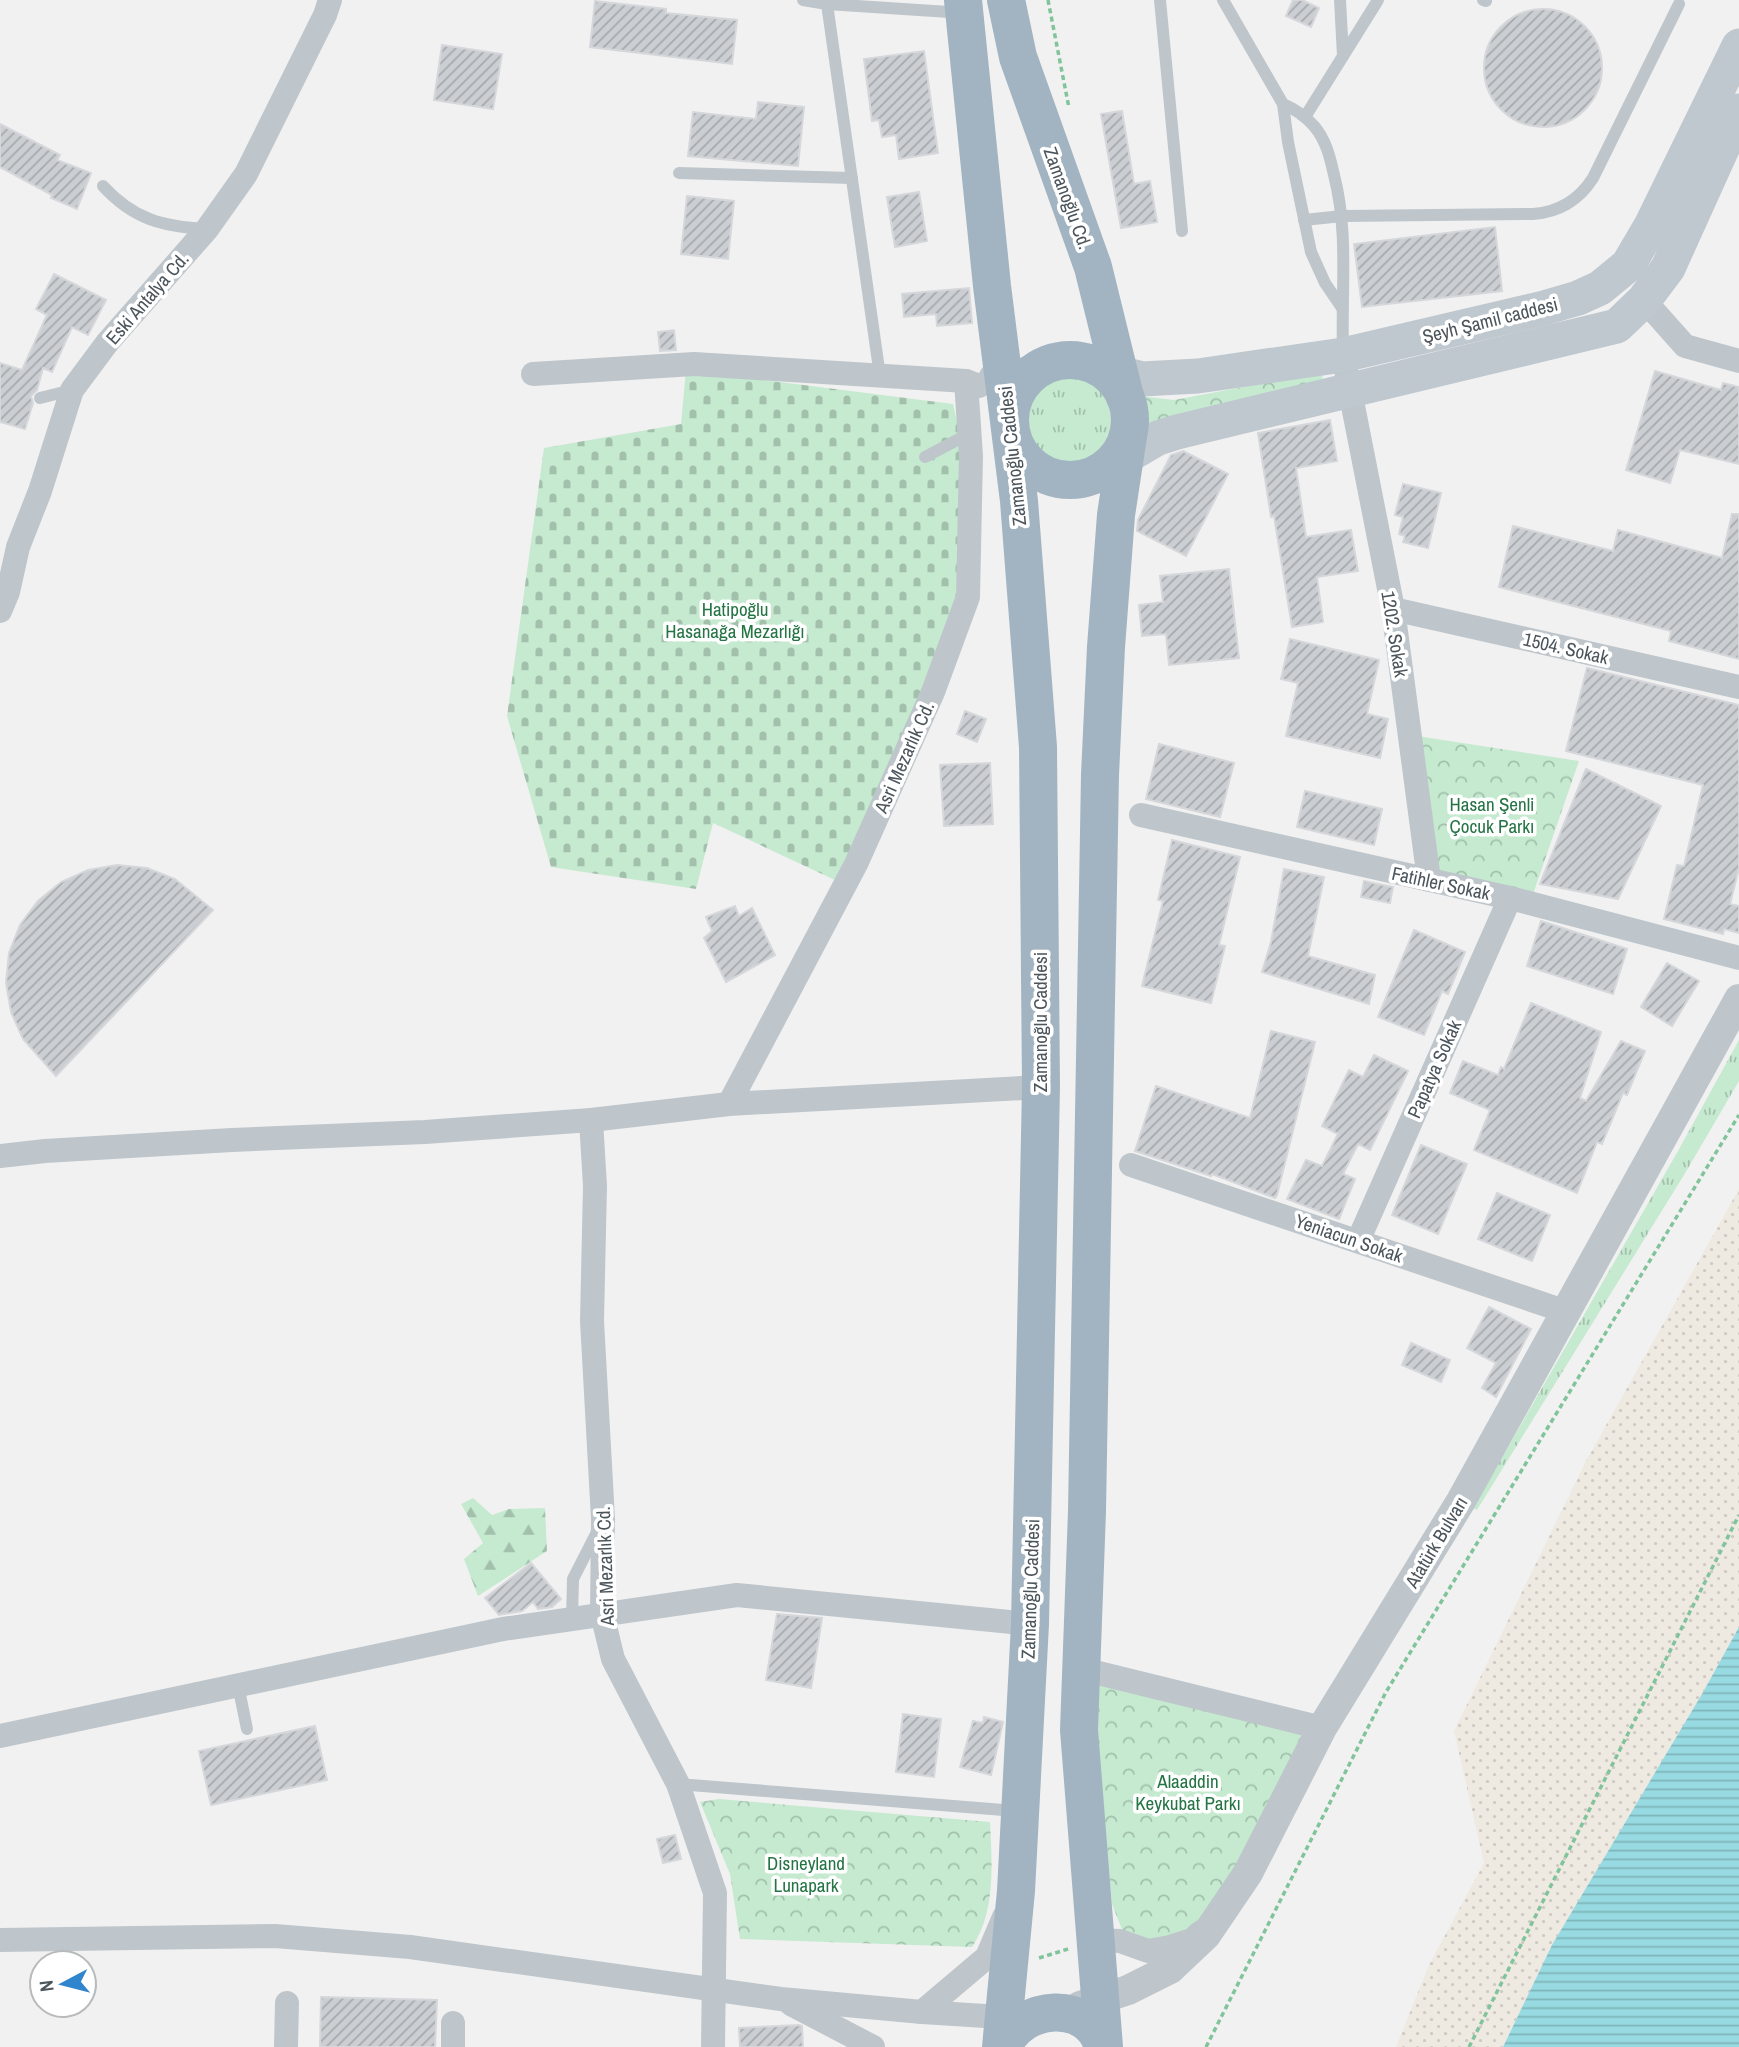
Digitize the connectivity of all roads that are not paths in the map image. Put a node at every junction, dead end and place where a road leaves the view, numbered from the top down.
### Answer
1 (330, 0) edge
2 (803, 0) edge
3 (1006, 0) edge
4 (1017, 0) edge
5 (1160, 0) edge
6 (1223, 0) edge
7 (1339, 0) edge
8 (1378, 0) edge
9 (827, 4) junction
10 (1679, 4) dead end
11 (965, 9) edge
12 (1739, 46) edge
13 (1343, 56) junction
14 (1018, 57) junction
15 (1283, 104) junction
16 (1739, 111) edge
17 (1305, 117) junction
18 (679, 173) dead end
19 (852, 178) junction
20 (103, 186) dead end
21 (1342, 216) junction
22 (1304, 220) junction
23 (207, 229) junction
24 (1182, 231) dead end
25 (1628, 265) junction
26 (1644, 300) junction
27 (1342, 308) junction
28 (1343, 355) junction
29 (1739, 361) edge
30 (1044, 365) junction
31 (533, 374) dead end
32 (880, 376) junction
33 (1115, 379) junction
34 (966, 382) junction
35 (72, 390) junction
36 (1349, 390) junction
37 (40, 398) dead end
38 (1007, 402) junction
39 (968, 430) junction
40 (1119, 454) junction
41 (925, 457) dead end
42 (9, 548) edge
43 (3, 596) edge
44 (1393, 609) junction
45 (1739, 687) edge
46 (1141, 815) dead end
47 (1429, 880) junction
48 (1510, 898) junction
49 (1739, 958) edge
50 (1739, 999) edge
51 (1041, 1087) junction
52 (729, 1104) junction
53 (591, 1120) junction
54 (0, 1156) edge
55 (1131, 1165) dead end
56 (1358, 1241) junction
57 (1567, 1312) junction
58 (603, 1519) junction
59 (602, 1615) junction
60 (572, 1619) junction
61 (1030, 1624) junction
62 (1082, 1670) junction
63 (238, 1685) junction
64 (1322, 1728) junction
65 (247, 1729) dead end
66 (0, 1736) edge
67 (678, 1784) junction
68 (1020, 1812) junction
69 (1016, 1891) junction
70 (1219, 1915) junction
71 (0, 1940) edge
72 (1095, 1940) junction
73 (716, 1989) junction
74 (781, 1999) junction
75 (1100, 2000) junction
76 (287, 2003) dead end
77 (922, 2012) junction
78 (1019, 2028) edge
79 (286, 2047) edge
80 (713, 2047) edge
81 (873, 2047) edge
82 (1104, 2047) edge

1 - 23 street, Eski Antalya Cd.
2 - 9 lane
3 - 14 highway, Zamanoğlu Cd.
4 - 14 street
5 - 24 lane
6 - 15 lane
7 - 13 lane
8 - 13 lane
9 - 11 lane
9 - 19 lane
10 - 21 lane
11 - 38 highway, Zamanoğlu Caddesi
12 - 25 main road, Şeyh Şamil caddesi
13 - 17 lane
14 - 33 highway, Zamanoğlu Cd.
15 - 17 lane
15 - 22 lane
16 - 26 main road, Şeyh Şamil caddesi
17 - 21 lane
18 - 19 lane
19 - 32 lane
20 - 23 lane
21 - 22 lane
21 - 27 lane
22 - 27 lane
23 - 35 street, Eski Antalya Cd.
25 - 26 main road
25 - 28 main road, Şeyh Şamil caddesi
26 - 29 street
26 - 36 main road, Şeyh Şamil caddesi
27 - 28 lane
28 - 33 main road, Şeyh Şamil caddesi
28 - 36 street, 1202. Sokak
30 - 33 highway
30 - 38 street
30 - 38 highway
31 - 32 street
32 - 34 street
33 - 40 highway, Zamanoğlu Cd.
34 - 38 street
34 - 39 street, Asri Mezarlık Cd.
35 - 37 lane
35 - 42 street, Eski Antalya Cd.
36 - 40 main road, Şeyh Şamil caddesi
36 - 44 street, 1202. Sokak
38 - 40 highway
38 - 51 highway, Zamanoğlu Caddesi
39 - 41 lane
39 - 52 street, Asri Mezarlık Cd.
40 - 62 highway
42 - 43 street, Eski Antalya Cd.
44 - 45 street, 1504. Sokak
44 - 47 street, 1202. Sokak
46 - 47 street, Fatihler Sokak
47 - 48 street, Fatihler Sokak
48 - 49 street, Fatihler Sokak
48 - 56 street, Papatya Sokak
50 - 57 street, Atatürk Bulvarı
51 - 52 street
51 - 61 highway, Zamanoğlu Caddesi
52 - 53 street
53 - 54 street
53 - 58 street, Asri Mezarlık Cd.
55 - 56 street, Yeniacun Sokak
56 - 57 street, Yeniacun Sokak
57 - 64 street, Atatürk Bulvarı
58 - 59 street, Asri Mezarlık Cd.
58 - 60 lane
59 - 60 street
59 - 61 street
59 - 67 street, Asri Mezarlık Cd.
60 - 63 street
61 - 68 highway, Zamanoğlu Caddesi
62 - 64 street
62 - 72 highway
63 - 65 lane
63 - 66 street
64 - 70 street, Atatürk Bulvarı
67 - 68 lane
67 - 73 street, Asri Mezarlık Cd.
68 - 69 highway, Zamanoğlu Caddesi
69 - 77 street
69 - 78 highway, Zamanoğlu Caddesi
70 - 72 street
70 - 75 street, Atatürk Bulvarı
71 - 73 street
72 - 75 highway
73 - 74 street
73 - 80 street, Asri Mezarlık Cd.
74 - 77 street
74 - 81 street
75 - 78 street, Atatürk Bulvarı
75 - 82 highway
76 - 79 street
77 - 78 street
78 - 82 highway

